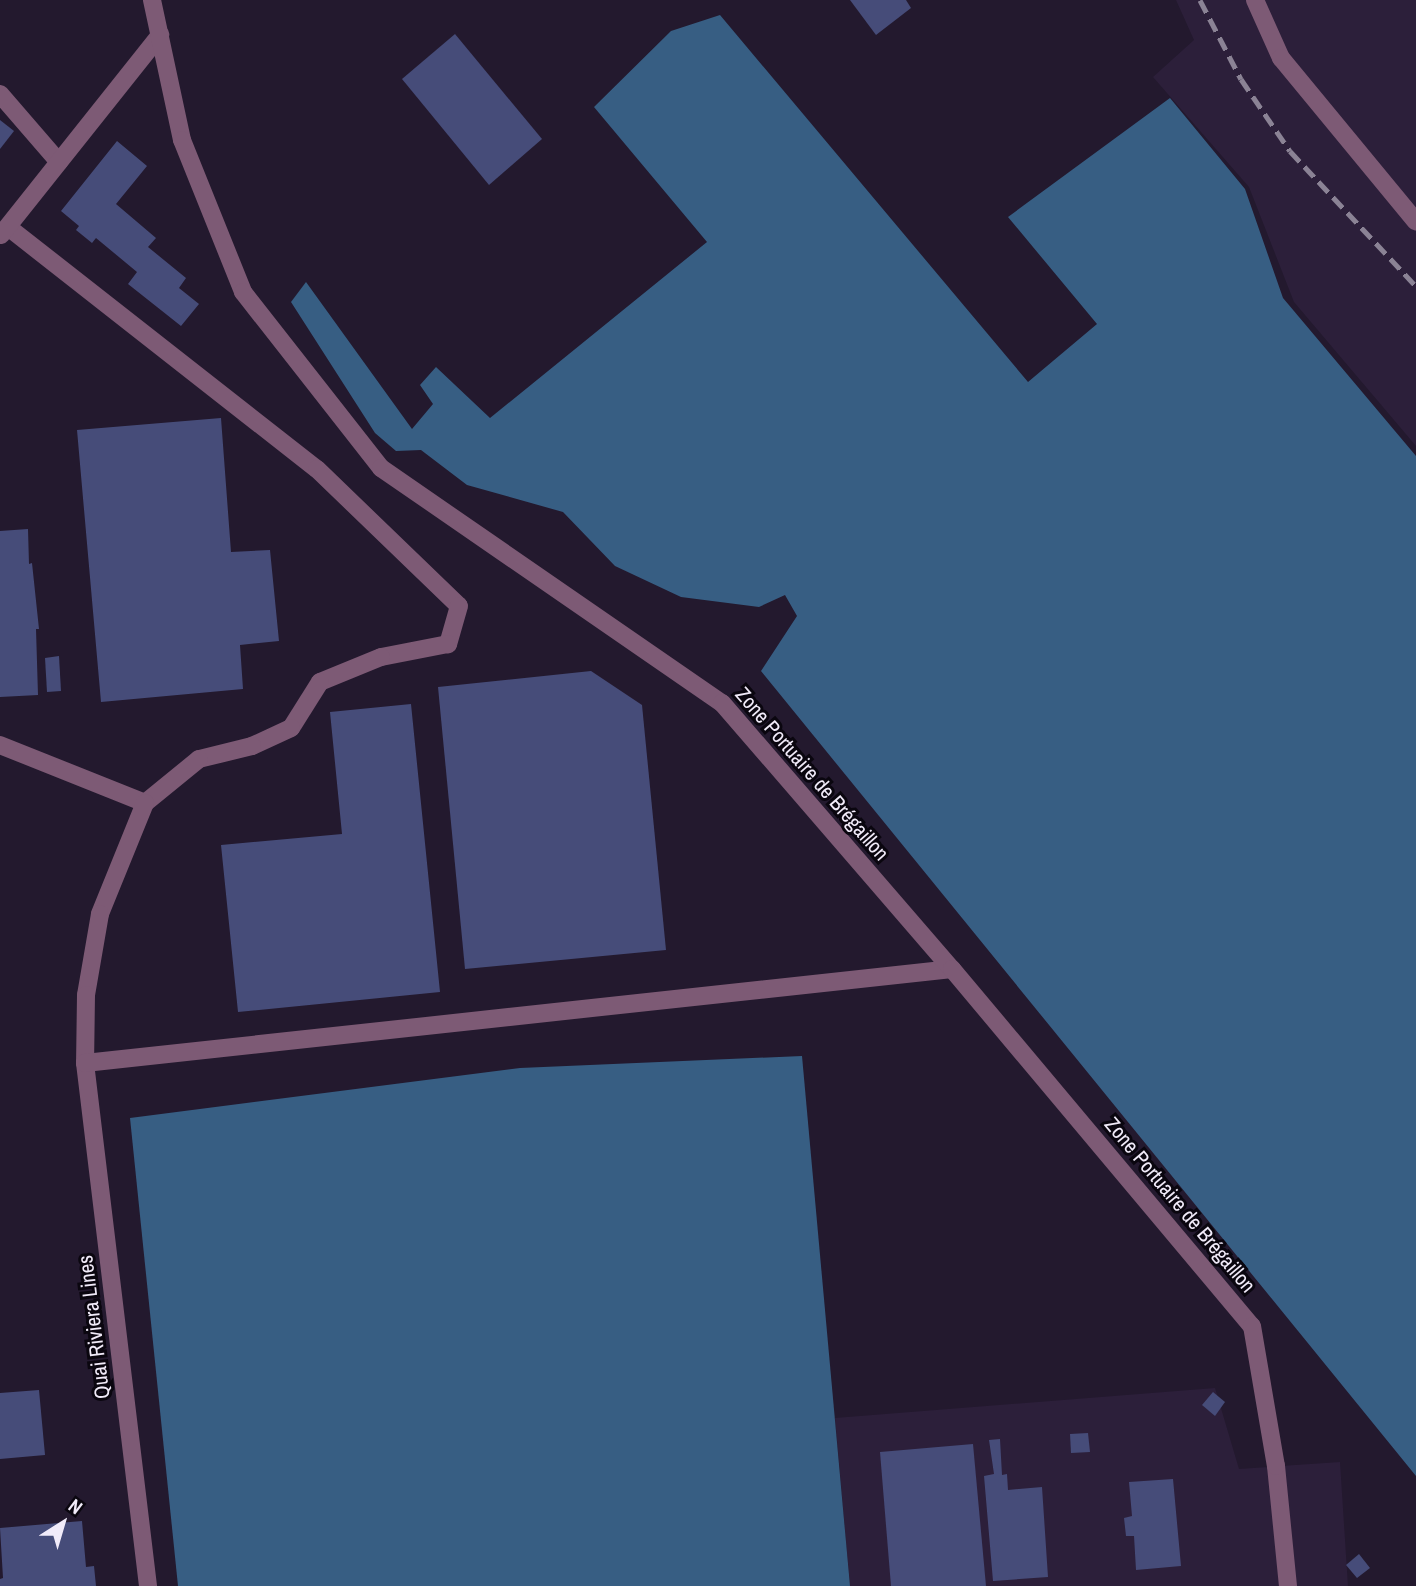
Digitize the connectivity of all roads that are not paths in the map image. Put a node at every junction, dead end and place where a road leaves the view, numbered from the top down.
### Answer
1 (152, 0) edge
2 (1255, 0) edge
3 (160, 34) junction
4 (0, 94) edge
5 (59, 162) junction
6 (1416, 222) edge
7 (4, 232) edge
8 (0, 745) edge
9 (145, 803) junction
10 (952, 970) junction
11 (85, 1063) junction
12 (148, 1586) edge
13 (1288, 1586) edge

1 - 3 street, Zone Portuaire de Brégaillon
2 - 6 street
3 - 5 street
3 - 10 street, Zone Portuaire de Brégaillon
4 - 5 street
5 - 7 street
7 - 9 street
8 - 9 street
9 - 11 street, Quai Riviera Lines
10 - 11 street
10 - 13 street, Zone Portuaire de Brégaillon
11 - 12 street, Quai Riviera Lines

